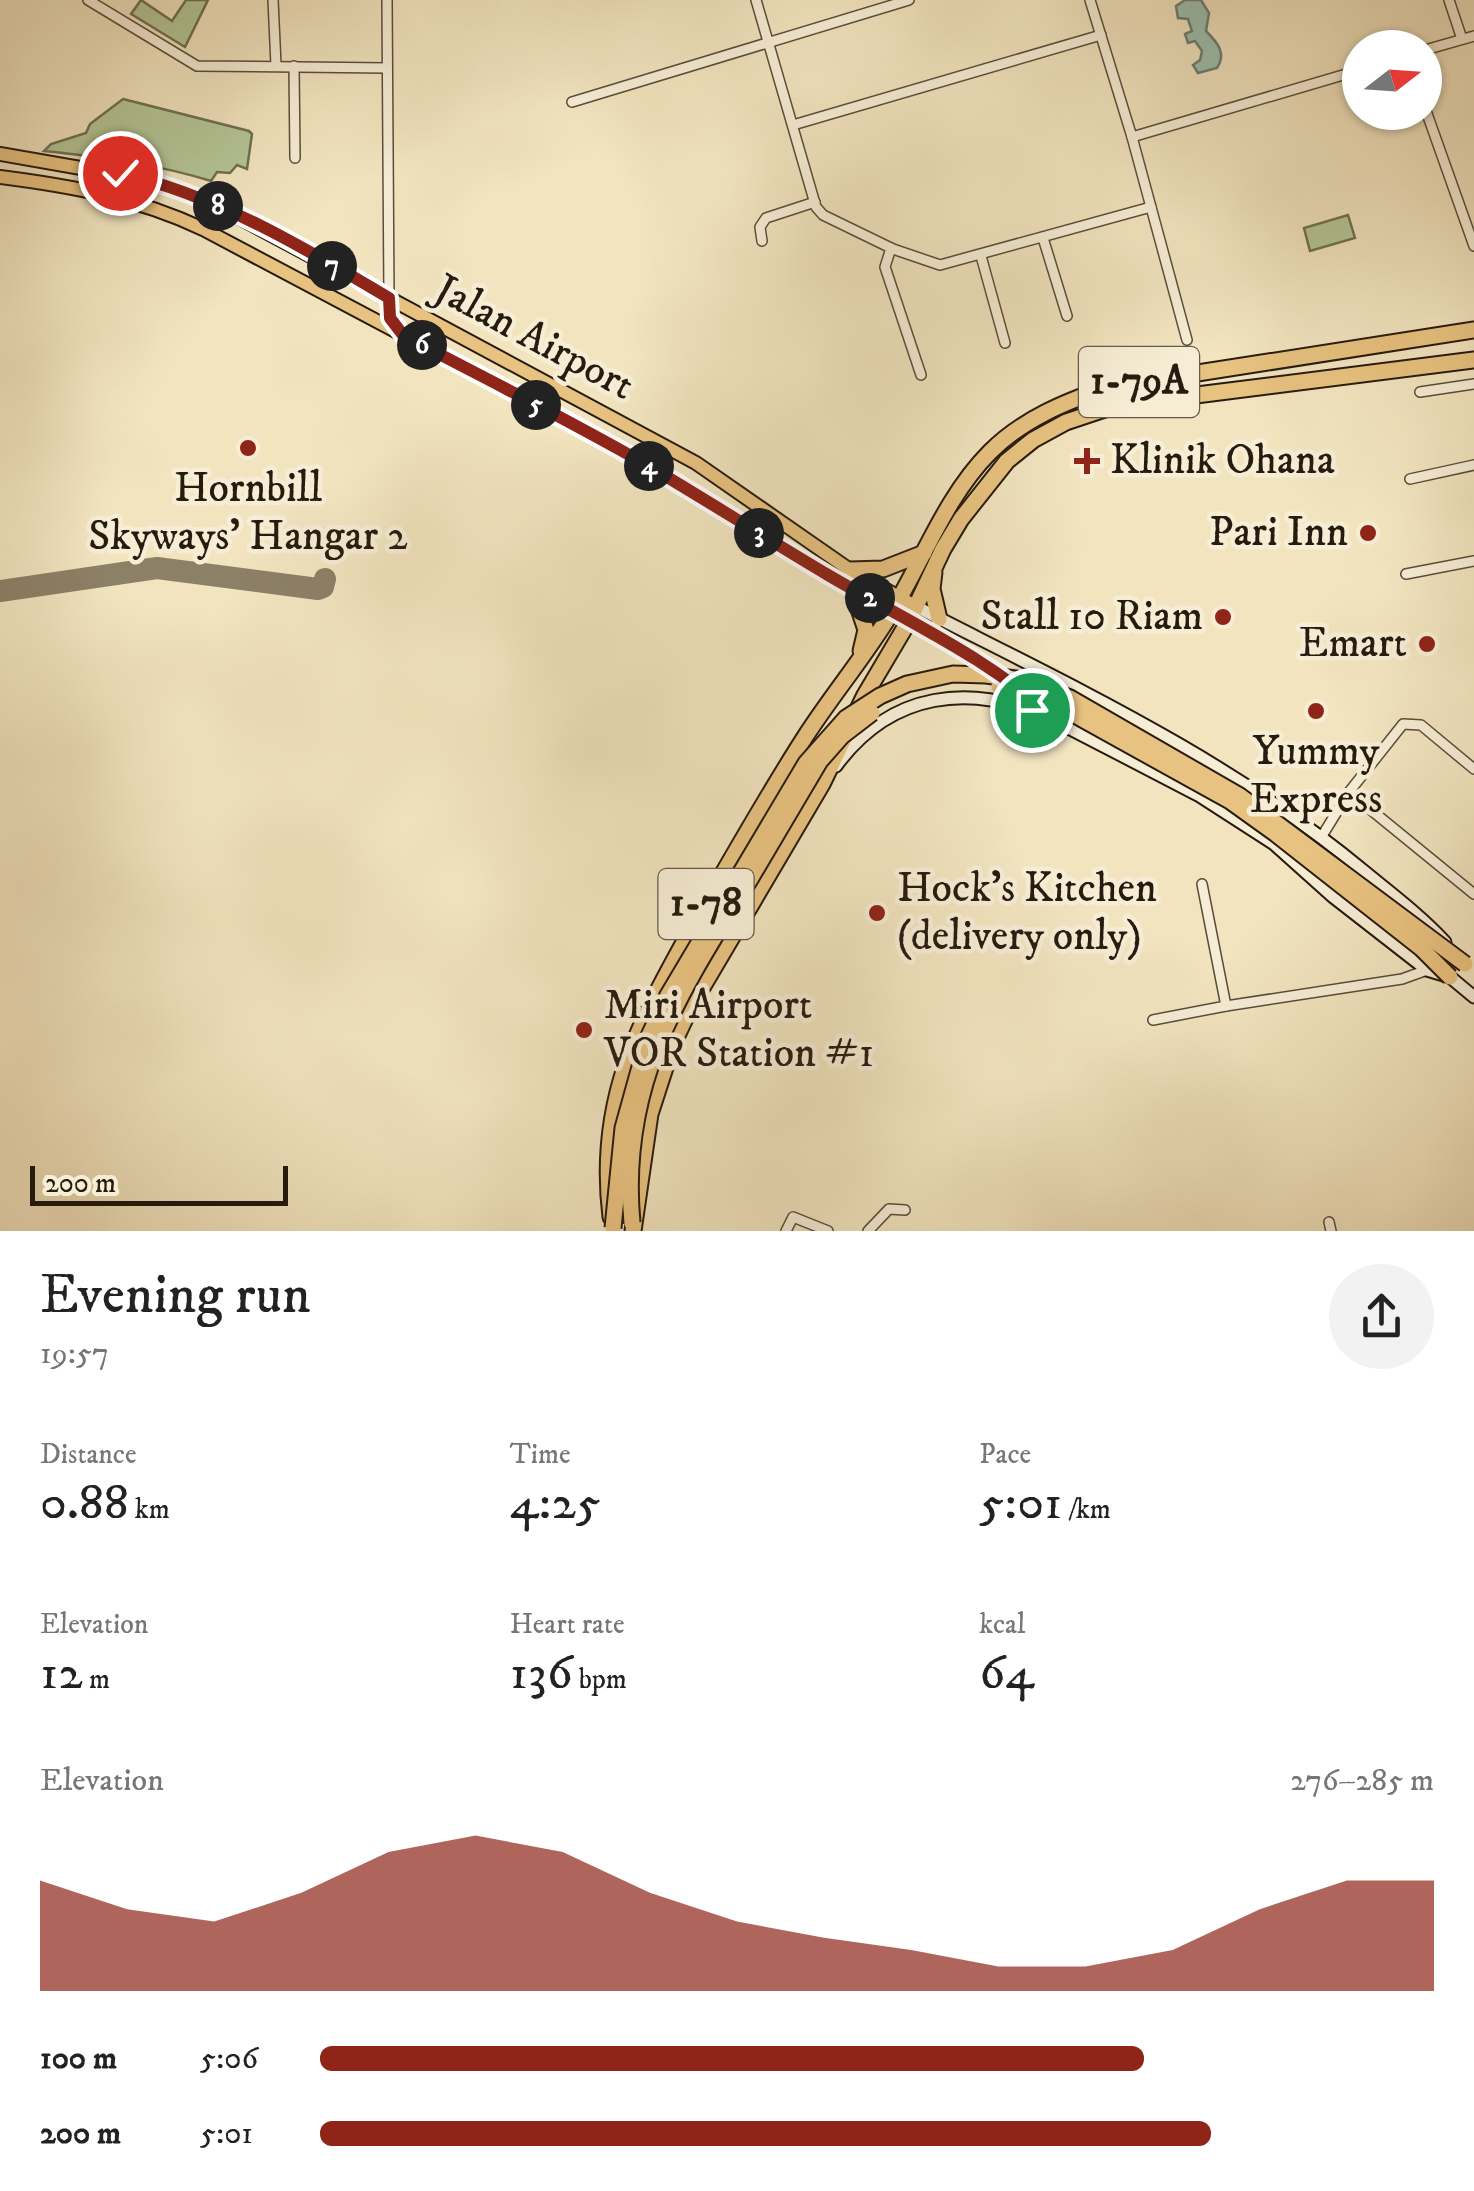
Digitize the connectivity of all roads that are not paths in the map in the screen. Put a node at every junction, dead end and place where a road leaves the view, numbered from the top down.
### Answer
1 (88, 0) edge
2 (273, 0) edge
3 (387, 0) edge
4 (756, 0) edge
5 (909, 0) edge
6 (1090, 0) edge
7 (1449, 0) edge
8 (1101, 35) junction
9 (1474, 36) edge
10 (1462, 39) junction
11 (769, 40) junction
12 (1442, 45) edge
13 (276, 65) junction
14 (294, 66) junction
15 (387, 68) junction
16 (1342, 75) edge
17 (572, 102) dead end
18 (793, 125) junction
19 (1433, 130) edge
20 (1132, 137) junction
21 (0, 154) edge
22 (296, 158) dead end
23 (0, 176) edge
24 (815, 202) junction
25 (1151, 207) junction
26 (1043, 238) junction
27 (762, 241) dead end
28 (1474, 246) edge
29 (891, 248) junction
30 (981, 256) junction
31 (389, 298) junction
32 (1068, 316) dead end
33 (1474, 330) edge
34 (403, 335) junction
35 (1187, 340) dead end
36 (1005, 343) dead end
37 (1474, 360) edge
38 (921, 375) dead end
39 (1474, 384) edge
40 (1420, 392) dead end
41 (1474, 465) edge
42 (1410, 478) dead end
43 (930, 558) junction
44 (1474, 561) edge
45 (850, 570) junction
46 (1406, 574) dead end
47 (852, 588) junction
48 (896, 604) junction
49 (912, 613) junction
50 (939, 618) junction
51 (858, 660) junction
52 (1059, 723) junction
53 (1474, 769) edge
54 (822, 784) junction
55 (1349, 792) junction
56 (1322, 836) junction
57 (1202, 884) dead end
58 (1474, 894) edge
59 (1470, 968) edge
60 (1427, 970) junction
61 (1450, 977) junction
62 (1474, 997) edge
63 (1226, 1006) junction
64 (1153, 1020) dead end
65 (905, 1210) dead end
66 (633, 1227) edge
67 (613, 1230) edge
68 (786, 1231) edge
69 (828, 1231) edge
70 (868, 1231) edge

1 - 13 street
2 - 13 street
3 - 15 street
4 - 11 street
5 - 11 street
6 - 8 street
7 - 10 street
8 - 18 street
8 - 20 street
9 - 10 street
10 - 12 street
11 - 17 street
11 - 18 street
13 - 14 street
14 - 15 street
14 - 22 street
15 - 31 street
16 - 20 street
18 - 24 street
19 - 28 street
20 - 25 street
21 - 31 main road, Jalan Airport
23 - 34 main road, Jalan Airport
24 - 27 street
24 - 29 street
25 - 26 street
25 - 35 street
26 - 30 street
26 - 32 street
29 - 30 street
29 - 38 street
30 - 36 street
31 - 34 main road
31 - 45 main road, Jalan Airport
33 - 43 highway, 1-79A
34 - 47 main road, Jalan Airport
37 - 43 highway
39 - 40 street
41 - 42 street
43 - 45 highway
43 - 48 highway, 1-79A
43 - 49 highway
43 - 50 highway
44 - 46 street
45 - 48 main road, Jalan Airport
47 - 48 main road, Jalan Airport
47 - 51 highway
48 - 49 main road
48 - 51 highway, 1-78
49 - 50 main road
49 - 52 main road
49 - 54 highway, 1-78
50 - 56 main road
51 - 67 highway, 1-78
52 - 54 main road
52 - 60 main road
53 - 55 street
54 - 66 highway, 1-78
55 - 56 street
55 - 58 street
56 - 59 main road
57 - 63 street
59 - 67 highway, bridge
60 - 61 main road
60 - 63 street
61 - 62 main road
61 - 66 highway, bridge
63 - 64 street
65 - 70 street
68 - 69 street

